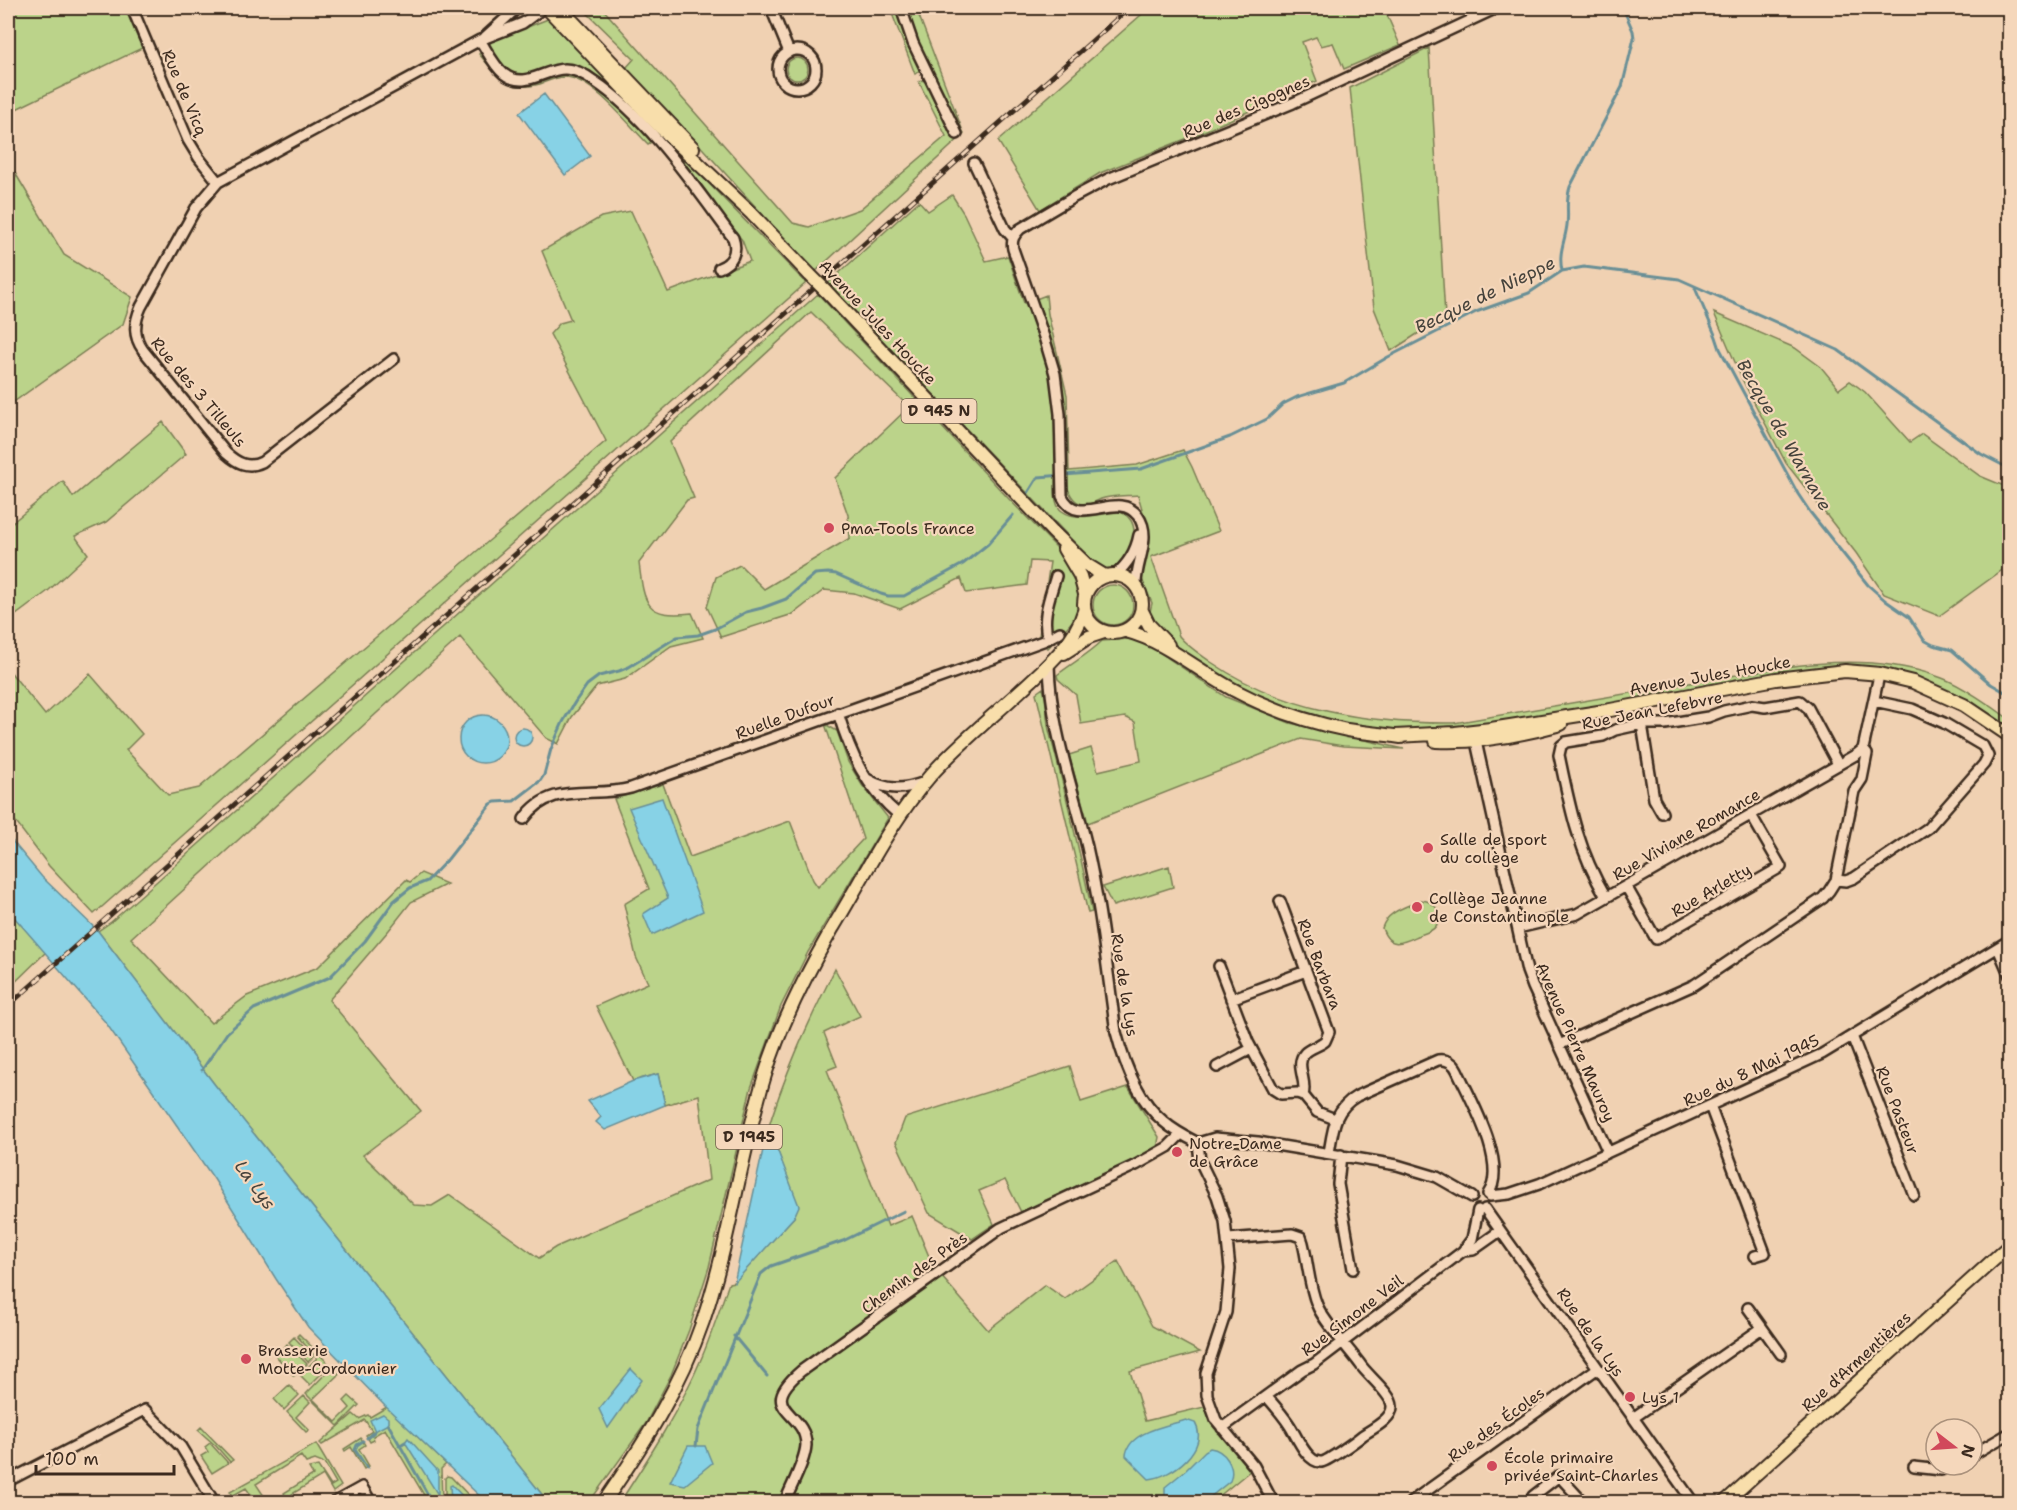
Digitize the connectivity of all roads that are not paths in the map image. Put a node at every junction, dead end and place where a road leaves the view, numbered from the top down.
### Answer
1 (132, 8) edge
2 (517, 8) edge
3 (545, 8) edge
4 (560, 8) edge
5 (771, 8) edge
6 (901, 8) edge
7 (1497, 8) edge
8 (480, 40) junction
9 (789, 52) junction
10 (957, 134) dead end
11 (974, 164) dead end
12 (218, 182) junction
13 (752, 214) junction
14 (1013, 238) junction
15 (719, 268) dead end
16 (394, 359) dead end
17 (1141, 523) junction
18 (1053, 532) junction
19 (1110, 575) junction
20 (1056, 576) dead end
21 (1136, 586) junction
22 (1085, 594) junction
23 (1084, 611) junction
24 (1142, 611) junction
25 (1126, 630) junction
26 (1060, 632) dead end
27 (1104, 632) junction
28 (1048, 639) junction
29 (1175, 653) junction
30 (1049, 664) junction
31 (1822, 674) junction
32 (1878, 680) junction
33 (1924, 688) junction
34 (1874, 701) junction
35 (837, 713) junction
36 (1642, 724) junction
37 (1475, 736) junction
38 (2010, 736) edge
39 (1863, 749) junction
40 (1838, 764) junction
41 (865, 777) junction
42 (925, 782) junction
43 (1662, 813) dead end
44 (1751, 814) junction
45 (900, 816) junction
46 (524, 819) dead end
47 (1836, 880) junction
48 (1626, 886) junction
49 (1606, 897) junction
50 (1280, 901) dead end
51 (1518, 928) junction
52 (2010, 940) edge
53 (1998, 948) junction
54 (1219, 966) dead end
55 (1306, 971) junction
56 (2010, 976) edge
57 (1231, 999) junction
58 (1852, 1036) junction
59 (1559, 1045) junction
60 (1251, 1049) junction
61 (1217, 1067) dead end
62 (1303, 1095) junction
63 (1710, 1106) junction
64 (1335, 1119) junction
65 (1181, 1134) junction
66 (1198, 1143) junction
67 (1608, 1152) junction
68 (1329, 1153) junction
69 (1341, 1155) junction
70 (1489, 1195) junction
71 (1914, 1195) dead end
72 (1472, 1197) junction
73 (1482, 1210) junction
74 (1500, 1231) junction
75 (1228, 1239) junction
76 (2010, 1245) edge
77 (1463, 1251) junction
78 (1755, 1256) dead end
79 (1353, 1269) dead end
80 (1748, 1308) dead end
81 (1762, 1328) junction
82 (1343, 1342) junction
83 (1781, 1354) dead end
84 (1598, 1368) junction
85 (1267, 1397) junction
86 (1634, 1418) junction
87 (1222, 1428) junction
88 (2010, 1432) edge
89 (1984, 1448) edge
90 (1914, 1467) dead end
91 (1924, 1468) edge
92 (8, 1481) edge
93 (214, 1503) edge
94 (335, 1503) edge
95 (371, 1503) edge
96 (604, 1503) edge
97 (785, 1503) edge
98 (1273, 1503) edge
99 (1411, 1503) edge
100 (1533, 1503) edge
101 (1583, 1503) edge
102 (1693, 1503) edge
103 (1725, 1503) edge

1 - 12 street, Rue de Vicq
2 - 8 street, Rue des 3 Tilleuls
3 - 8 street, Rue des 3 Tilleuls
3 - 13 main road, Avenue Jules Houcke / D 945 N
4 - 13 main road, Avenue Jules Houcke / D 945 N
5 - 9 street
6 - 10 street
7 - 14 street, Rue des Cigognes
8 - 12 street, Rue des 3 Tilleuls
8 - 15 street
9 - 9 street
11 - 14 street
12 - 16 street, Rue des 3 Tilleuls
13 - 18 main road, Avenue Jules Houcke / D 945 N, bridge
14 - 17 street
17 - 19 street
17 - 21 street
18 - 19 main road, Avenue Jules Houcke / D 945 N
18 - 22 main road, Avenue Jules Houcke / D 945 N
19 - 21 main road
19 - 22 main road
20 - 28 street
21 - 24 main road
22 - 23 main road
23 - 27 main road
23 - 30 main road, D 1945
24 - 25 main road
24 - 29 main road, Avenue Jules Houcke
25 - 27 main road
25 - 29 main road, Avenue Jules Houcke
26 - 28 street, Ruelle Dufour
27 - 30 main road, D 1945
28 - 35 street, Ruelle Dufour
29 - 37 main road, Avenue Jules Houcke
30 - 42 main road, D 1945
30 - 65 street, Rue de la Lys
31 - 32 main road, Avenue Jules Houcke
31 - 33 main road, Avenue Jules Houcke
31 - 37 main road, Avenue Jules Houcke
32 - 33 main road, Avenue Jules Houcke
32 - 34 street
33 - 38 main road, Avenue Jules Houcke
34 - 39 street
34 - 47 street
35 - 41 street
35 - 46 street, Ruelle Dufour
36 - 40 street, Rue Jean Lefebvre
36 - 43 street
36 - 49 street, Rue Jean Lefebvre
37 - 51 street, Avenue Pierre Mauroy
39 - 40 street, Rue Viviane Romance
39 - 47 street
40 - 44 street, Rue Viviane Romance
41 - 42 street
41 - 45 street
42 - 45 main road, D 1945
44 - 48 street, Rue Viviane Romance
44 - 48 street, Rue Arletty
45 - 96 main road, D 1945
47 - 59 street
48 - 49 street, Rue Viviane Romance
49 - 51 street, Rue Viviane Romance
50 - 55 street, Rue Barbara
51 - 59 street, Avenue Pierre Mauroy
52 - 53 street, Rue du 8 Mai 1945
53 - 56 street
53 - 58 street, Rue du 8 Mai 1945
54 - 57 street
55 - 57 street
55 - 62 street, Rue Barbara
57 - 60 street
58 - 63 street, Rue du 8 Mai 1945
58 - 71 street, Rue Pasteur
59 - 67 street, Avenue Pierre Mauroy
60 - 61 street
60 - 62 street
62 - 64 street
63 - 67 street, Rue du 8 Mai 1945
63 - 78 street
64 - 68 street
64 - 70 street
65 - 66 street, Rue de la Lys
65 - 97 street, Chemin des Près
66 - 68 street
66 - 75 street
67 - 70 street, Rue du 8 Mai 1945
68 - 69 street
69 - 72 street
69 - 79 street
70 - 72 street
70 - 73 street
72 - 73 street
73 - 74 street, Rue de la Lys
73 - 77 street, Rue Simone Veil
74 - 77 street
74 - 84 street, Rue de la Lys
75 - 82 street
75 - 87 street
76 - 103 main road, Rue d'Armentières
77 - 82 street, Rue Simone Veil
80 - 81 street
81 - 83 street
81 - 86 street
82 - 85 street, Rue Simone Veil
82 - 85 street
84 - 86 street, Rue de la Lys
84 - 99 street, Rue des Écoles
85 - 87 street, Rue Simone Veil
86 - 102 street, Rue de la Lys
87 - 98 street
88 - 89 street
90 - 91 street
92 - 93 street
94 - 95 street
100 - 101 street

